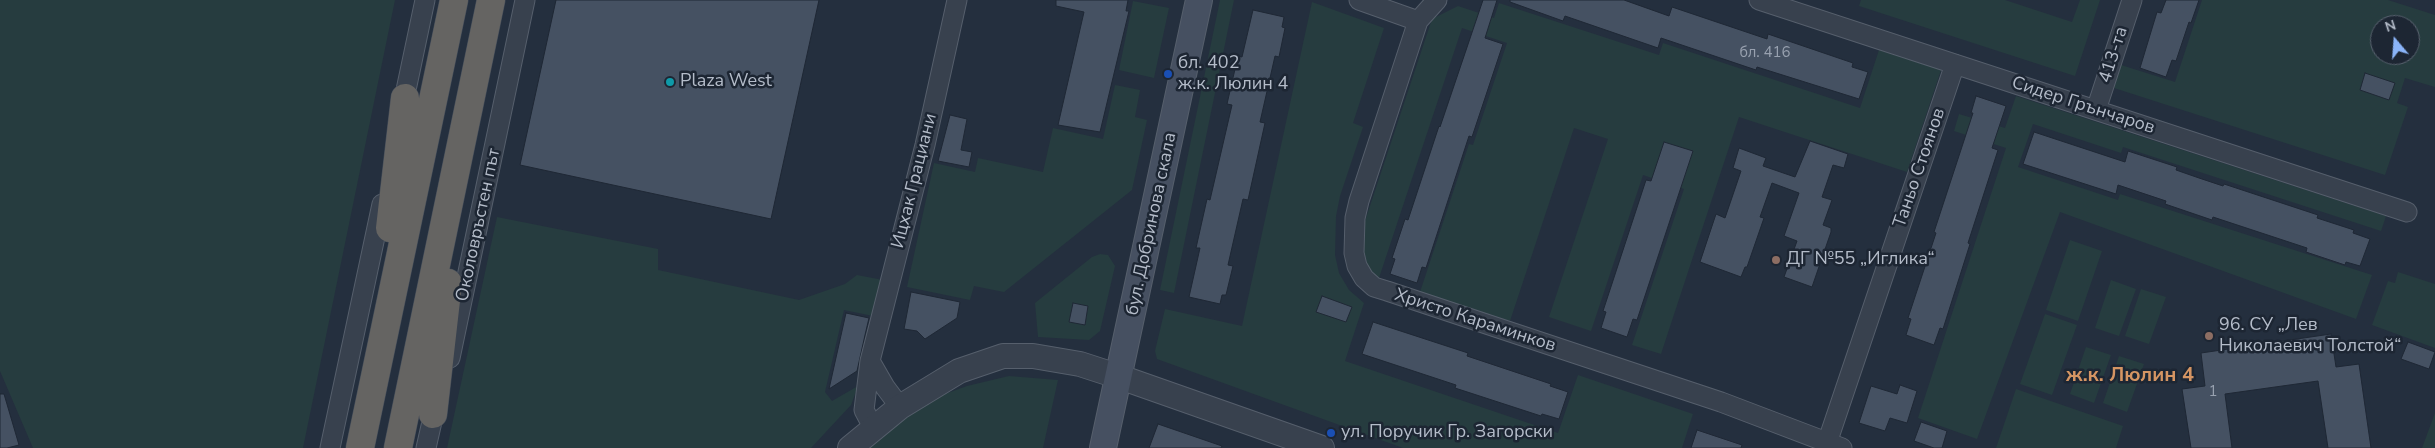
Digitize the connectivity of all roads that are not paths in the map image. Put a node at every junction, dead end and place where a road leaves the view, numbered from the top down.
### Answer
1 (425, 0) edge
2 (454, 0) edge
3 (491, 0) edge
4 (525, 0) edge
5 (957, 0) edge
6 (1199, 0) edge
7 (1358, 0) edge
8 (1437, 0) edge
9 (1759, 0) edge
10 (2132, 0) edge
11 (1418, 21) junction
12 (1955, 64) junction
13 (404, 98) junction
14 (468, 110) junction
15 (2096, 110) junction
16 (2407, 212) dead end
17 (870, 361) junction
18 (1120, 376) junction
19 (372, 397) junction
20 (900, 408) junction
21 (433, 414) junction
22 (874, 428) junction
23 (1835, 445) edge
24 (330, 448) edge
25 (360, 448) edge
26 (398, 448) edge
27 (426, 448) edge
28 (850, 448) edge
29 (1104, 448) edge
30 (1322, 448) edge

1 - 13 street
2 - 19 highway
3 - 14 highway, Околовръстен път
4 - 21 street, Околовръстен път
5 - 17 street, Ицхак Грациани
6 - 18 main road, бул. Добринова скала
7 - 11 street
8 - 11 street
9 - 12 street, Сидер Грънчаров
10 - 15 street, 413-та
11 - 23 street, Христо Караминков
12 - 15 street, Сидер Грънчаров
12 - 23 street, Таньо Стоянов
13 - 19 highway
13 - 24 street
14 - 21 highway
14 - 26 highway, Околовръстен път
15 - 16 street, Сидер Грънчаров
17 - 20 street
17 - 22 street, Ицхак Грациани
18 - 20 street
18 - 29 main road, бул. Добринова скала
18 - 30 street
19 - 25 highway
20 - 22 street
21 - 27 street, Околовръстен път
22 - 28 street

